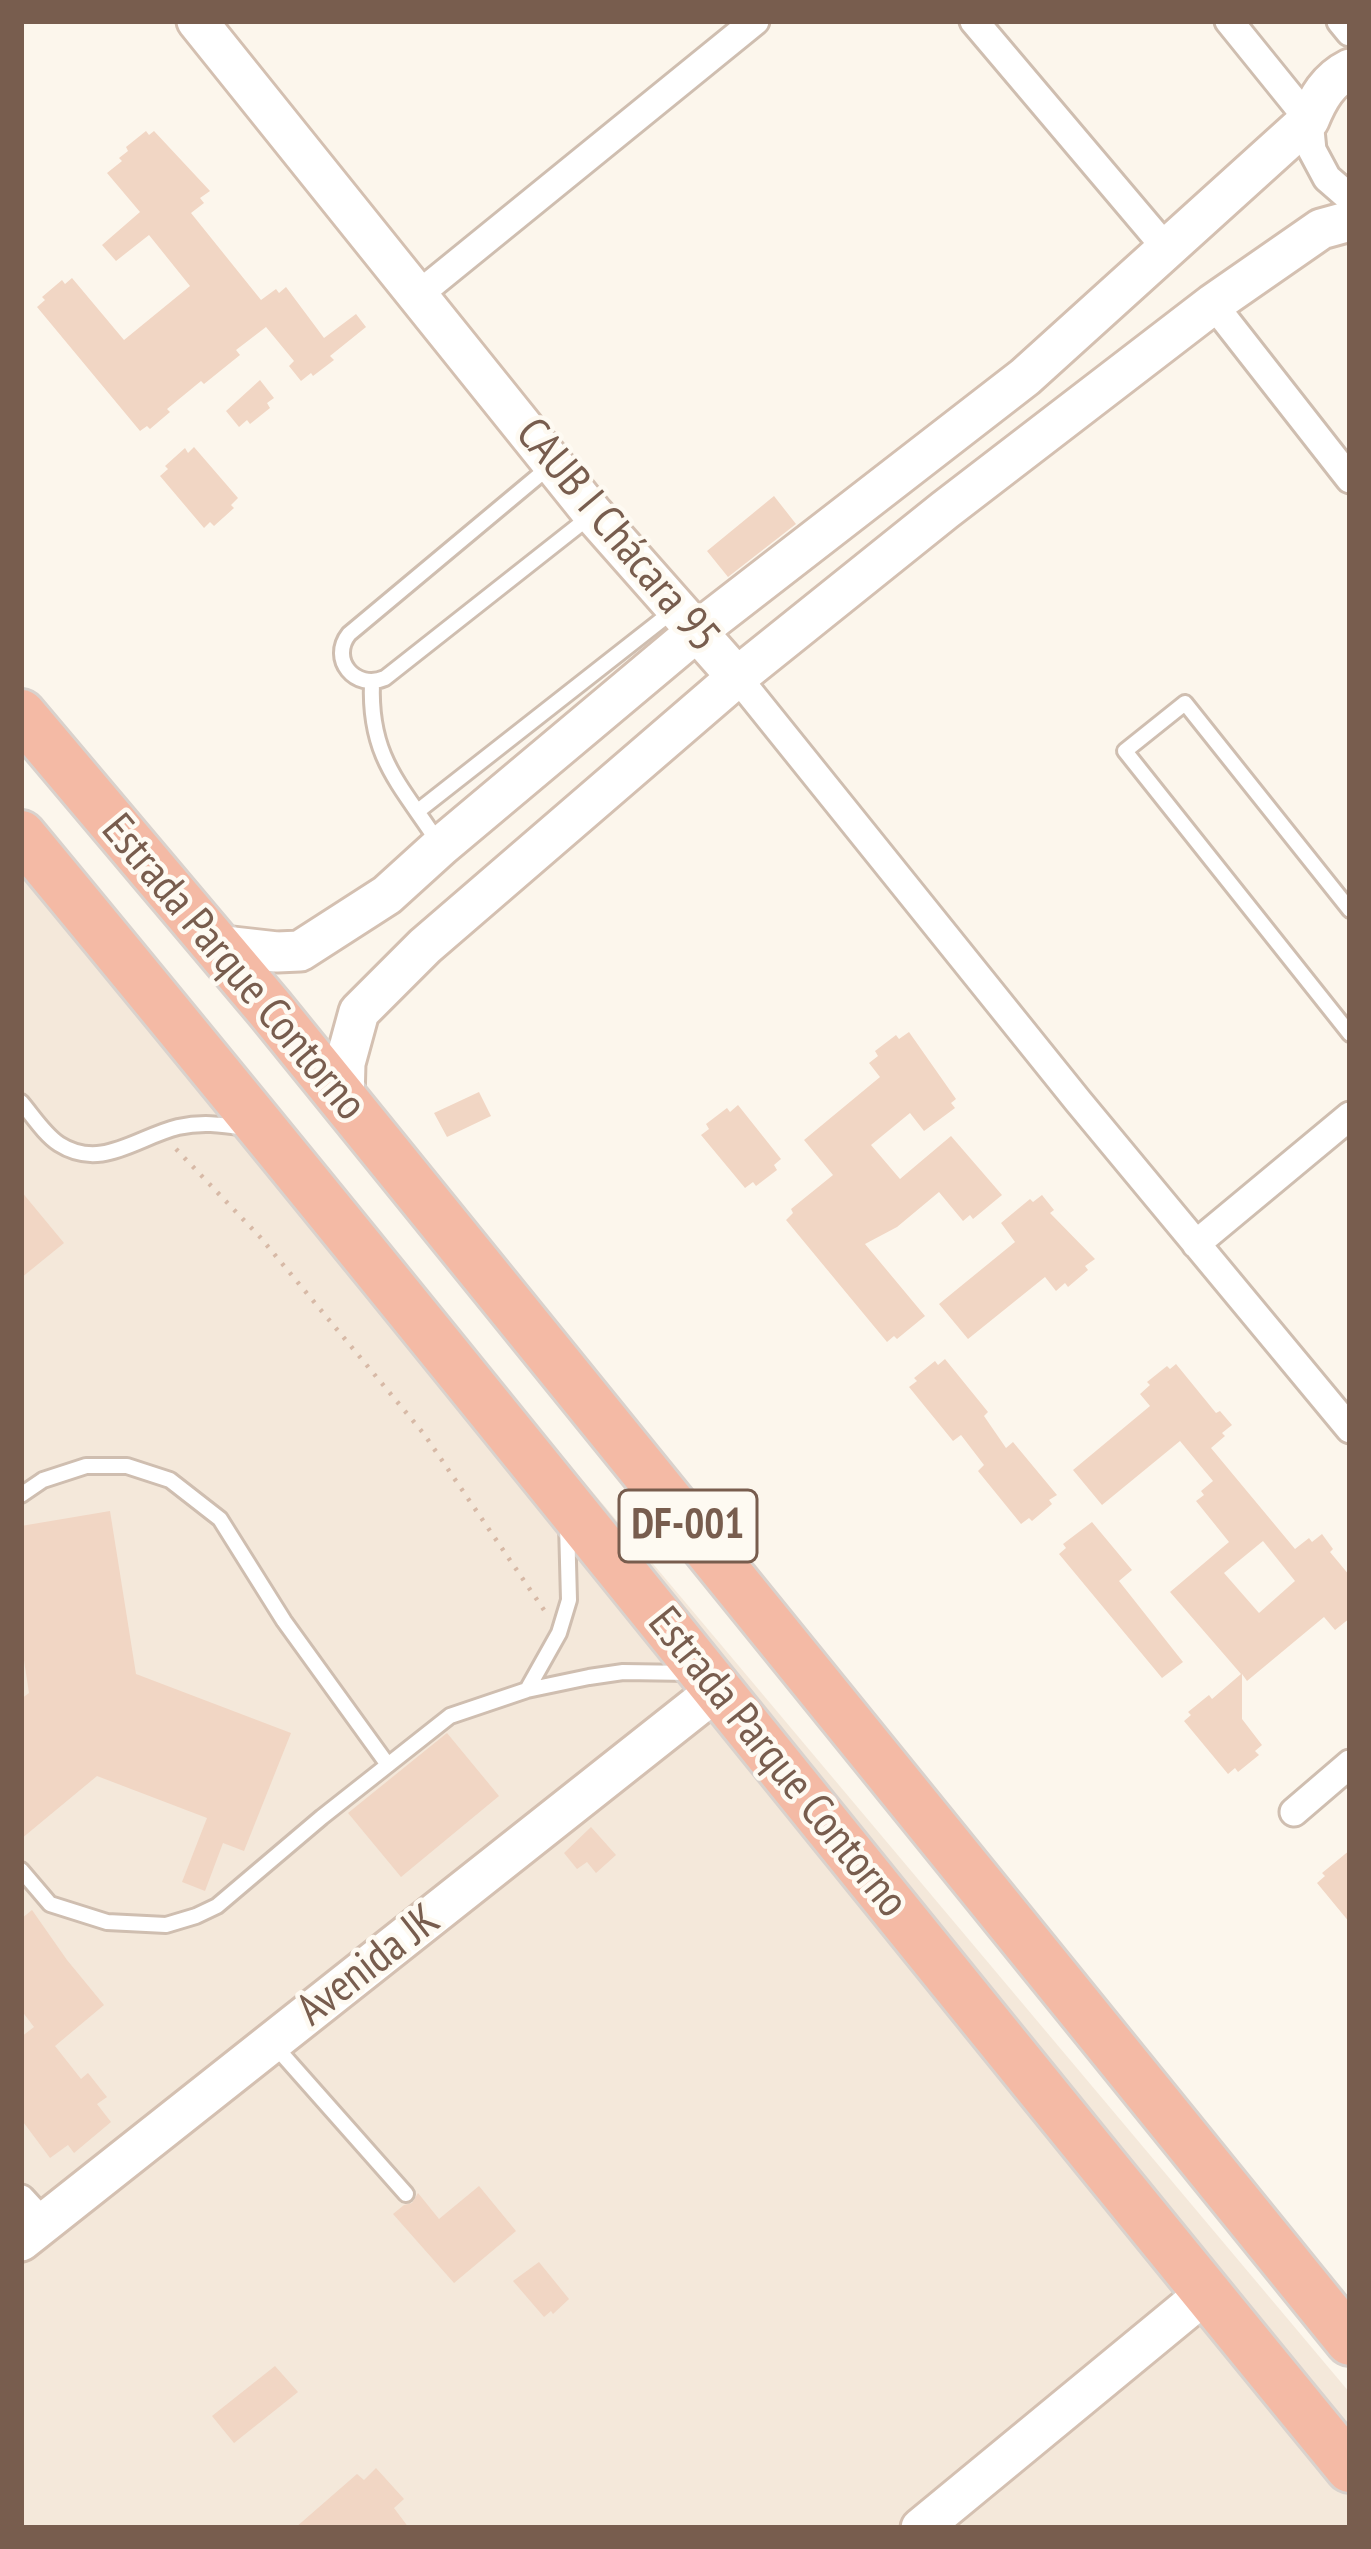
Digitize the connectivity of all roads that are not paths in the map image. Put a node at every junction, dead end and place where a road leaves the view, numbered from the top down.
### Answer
1 (197, 21) edge
2 (755, 21) edge
3 (974, 21) edge
4 (1229, 21) edge
5 (1341, 21) edge
6 (1350, 32) edge
7 (1350, 69) edge
8 (1309, 120) junction
9 (1350, 198) edge
10 (1350, 221) edge
11 (1166, 248) junction
12 (418, 295) junction
13 (1213, 304) junction
14 (1025, 377) junction
15 (1058, 421) junction
16 (553, 463) junction
17 (1350, 479) edge
18 (593, 514) junction
19 (686, 620) junction
20 (737, 677) junction
21 (372, 683) junction
22 (21, 714) edge
23 (418, 811) junction
24 (21, 836) edge
25 (441, 847) junction
26 (387, 895) junction
27 (483, 896) junction
28 (1350, 910) edge
29 (215, 945) junction
30 (425, 946) junction
31 (1350, 1034) edge
32 (344, 1101) junction
33 (21, 1102) edge
34 (1350, 1116) edge
35 (267, 1132) junction
36 (1196, 1244) junction
37 (1350, 1429) edge
38 (21, 1495) edge
39 (566, 1504) junction
40 (710, 1681) junction
41 (527, 1690) junction
42 (1350, 1764) edge
43 (388, 1765) junction
44 (1294, 1811) dead end
45 (21, 1870) edge
46 (272, 2042) junction
47 (406, 2194) dead end
48 (28, 2221) edge
49 (1206, 2293) junction
50 (1350, 2341) edge
51 (1350, 2468) edge
52 (921, 2528) edge

1 - 12 street, CAUB I Chácara 95
2 - 12 street
3 - 11 street
4 - 8 street
5 - 6 street
7 - 8 street
8 - 9 street
8 - 11 street
10 - 13 street, CAUB I Chácara 95
11 - 14 street
12 - 16 street, CAUB I Chácara 95
13 - 15 street, CAUB I Chácara 95
13 - 17 street
14 - 15 street
14 - 19 street
15 - 20 street, CAUB I Chácara 95
16 - 18 street, CAUB I Chácara 95
16 - 21 lane
18 - 19 street, CAUB I Chácara 95
18 - 21 lane
19 - 20 street, CAUB I Chácara 95
19 - 23 lane
19 - 25 street
20 - 27 street
20 - 36 street
21 - 23 lane
22 - 29 highway, Estrada Parque Contorno / DF-001
23 - 25 lane
24 - 35 highway, Estrada Parque Contorno / DF-001
25 - 26 street
25 - 27 street
26 - 29 street
26 - 30 street
27 - 30 street
28 - 31 lane
29 - 32 highway, Estrada Parque Contorno / DF-001
30 - 32 street
32 - 50 highway, Estrada Parque Contorno / DF-001
33 - 35 lane
34 - 36 street
35 - 39 highway, Estrada Parque Contorno / DF-001
36 - 37 street
38 - 43 lane
39 - 40 highway, Estrada Parque Contorno / DF-001
39 - 41 lane
40 - 41 lane
40 - 46 street, Avenida JK
40 - 49 highway, Estrada Parque Contorno / DF-001
41 - 43 lane
42 - 44 street
43 - 45 lane
46 - 47 lane
46 - 48 street, Avenida JK
49 - 51 highway, Estrada Parque Contorno / DF-001
49 - 52 street

